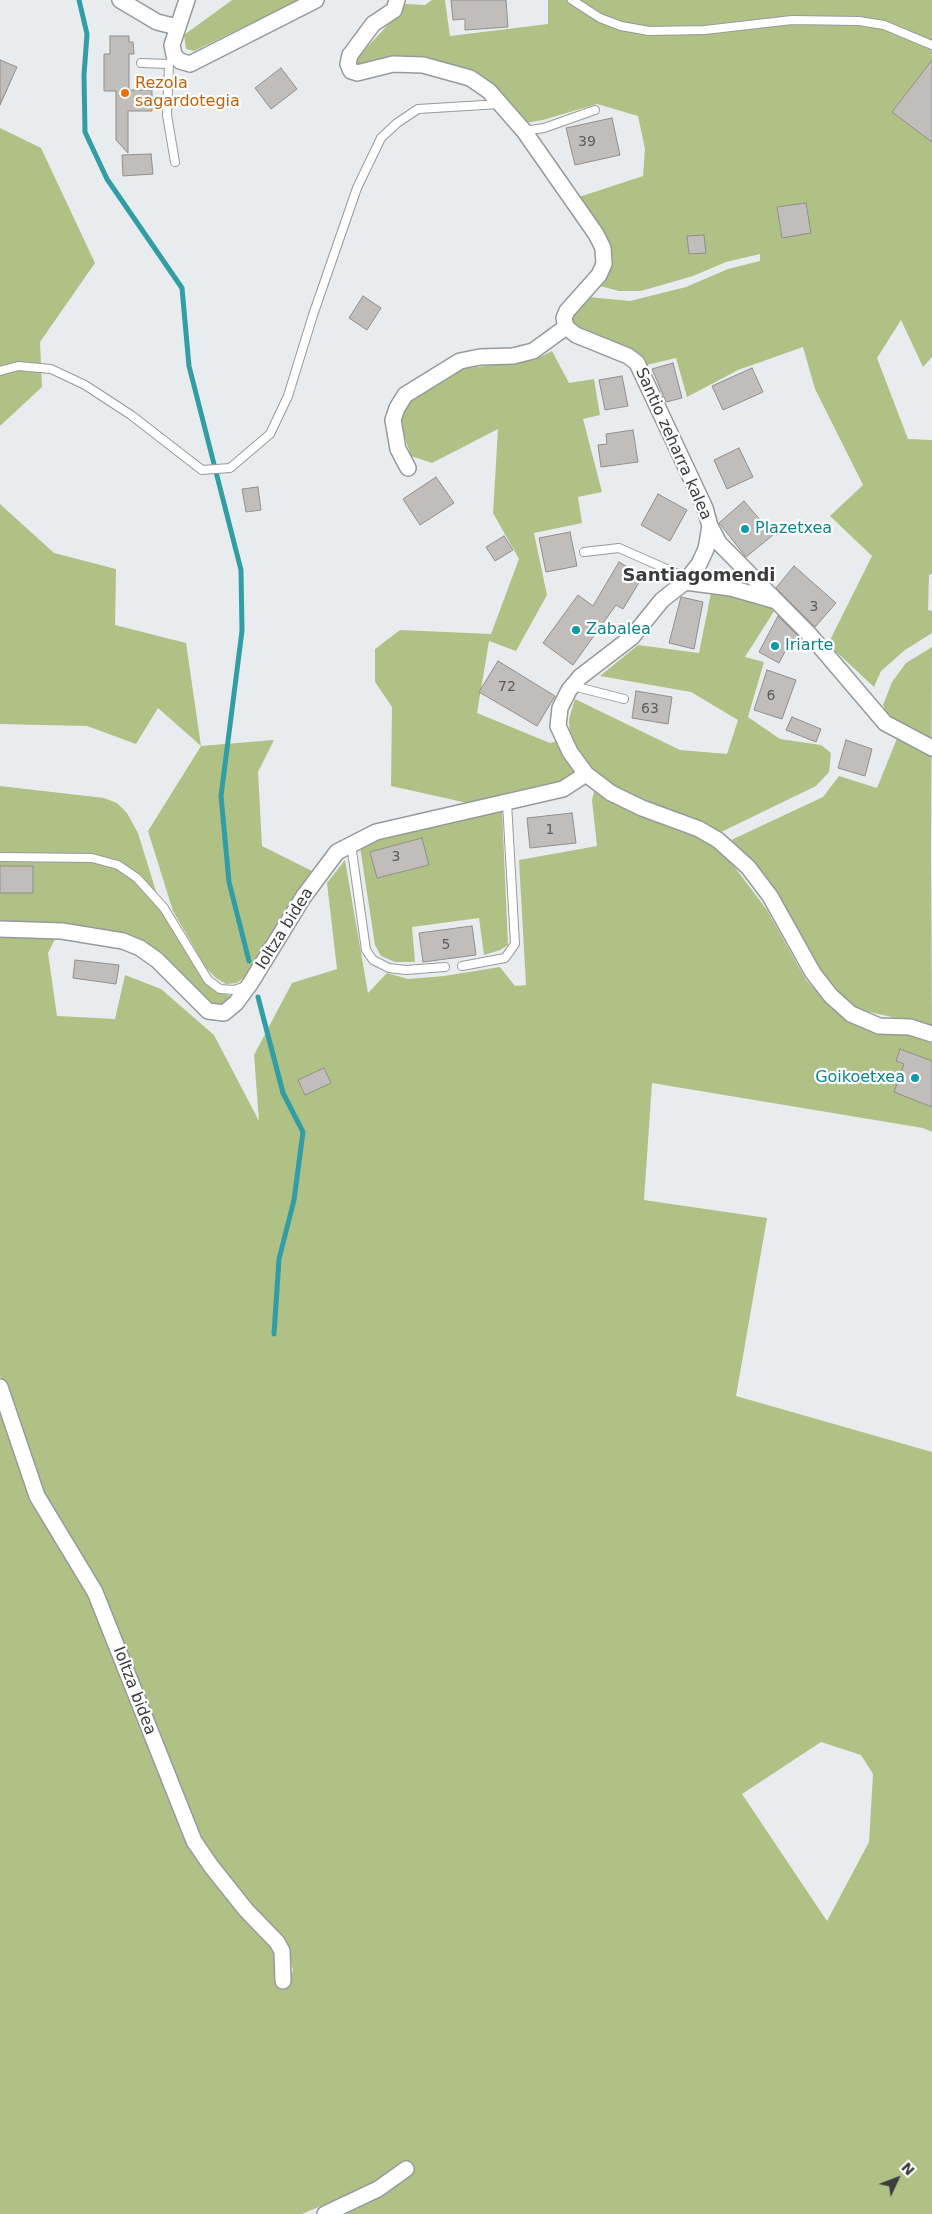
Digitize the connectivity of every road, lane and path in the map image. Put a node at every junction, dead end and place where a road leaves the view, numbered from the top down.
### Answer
1 (120, 0) edge
2 (187, 0) edge
3 (316, 0) edge
4 (397, 0) edge
5 (572, 0) edge
6 (176, 27) junction
7 (932, 45) edge
8 (172, 60) junction
9 (141, 63) dead end
10 (501, 104) junction
11 (595, 110) dead end
12 (524, 131) junction
13 (175, 162) dead end
14 (566, 327) junction
15 (0, 371) edge
16 (408, 468) dead end
17 (710, 526) junction
18 (584, 552) dead end
19 (686, 580) junction
20 (774, 600) junction
21 (573, 686) junction
22 (624, 699) dead end
23 (932, 748) edge
24 (586, 774) junction
25 (507, 803) junction
26 (351, 844) junction
27 (0, 857) edge
28 (0, 929) edge
29 (462, 966) dead end
30 (445, 967) dead end
31 (250, 984) junction
32 (932, 1034) edge
33 (0, 1387) edge
34 (283, 1981) dead end
35 (406, 2169) dead end
36 (325, 2214) edge

1 - 6 street
2 - 6 street
3 - 8 street
4 - 10 street
5 - 7 lane
6 - 8 street
8 - 9 lane
8 - 13 lane
10 - 12 street
10 - 15 lane
11 - 12 lane
12 - 14 street
14 - 16 street
14 - 17 street, Santio zeharra kalea
17 - 19 street, Santio zeharra kalea
17 - 20 street
18 - 19 lane
19 - 20 street
19 - 21 street, Santio zeharra kalea
20 - 23 street
21 - 22 lane
21 - 24 street, Santio zeharra kalea
24 - 25 street, Ioltza bidea
24 - 32 street, Santio zeharra kalea
25 - 26 street, Ioltza bidea
25 - 29 lane
26 - 30 lane
26 - 31 street, Ioltza bidea
27 - 31 lane
28 - 31 street, Ioltza bidea
33 - 34 street, Ioltza bidea
35 - 36 street

